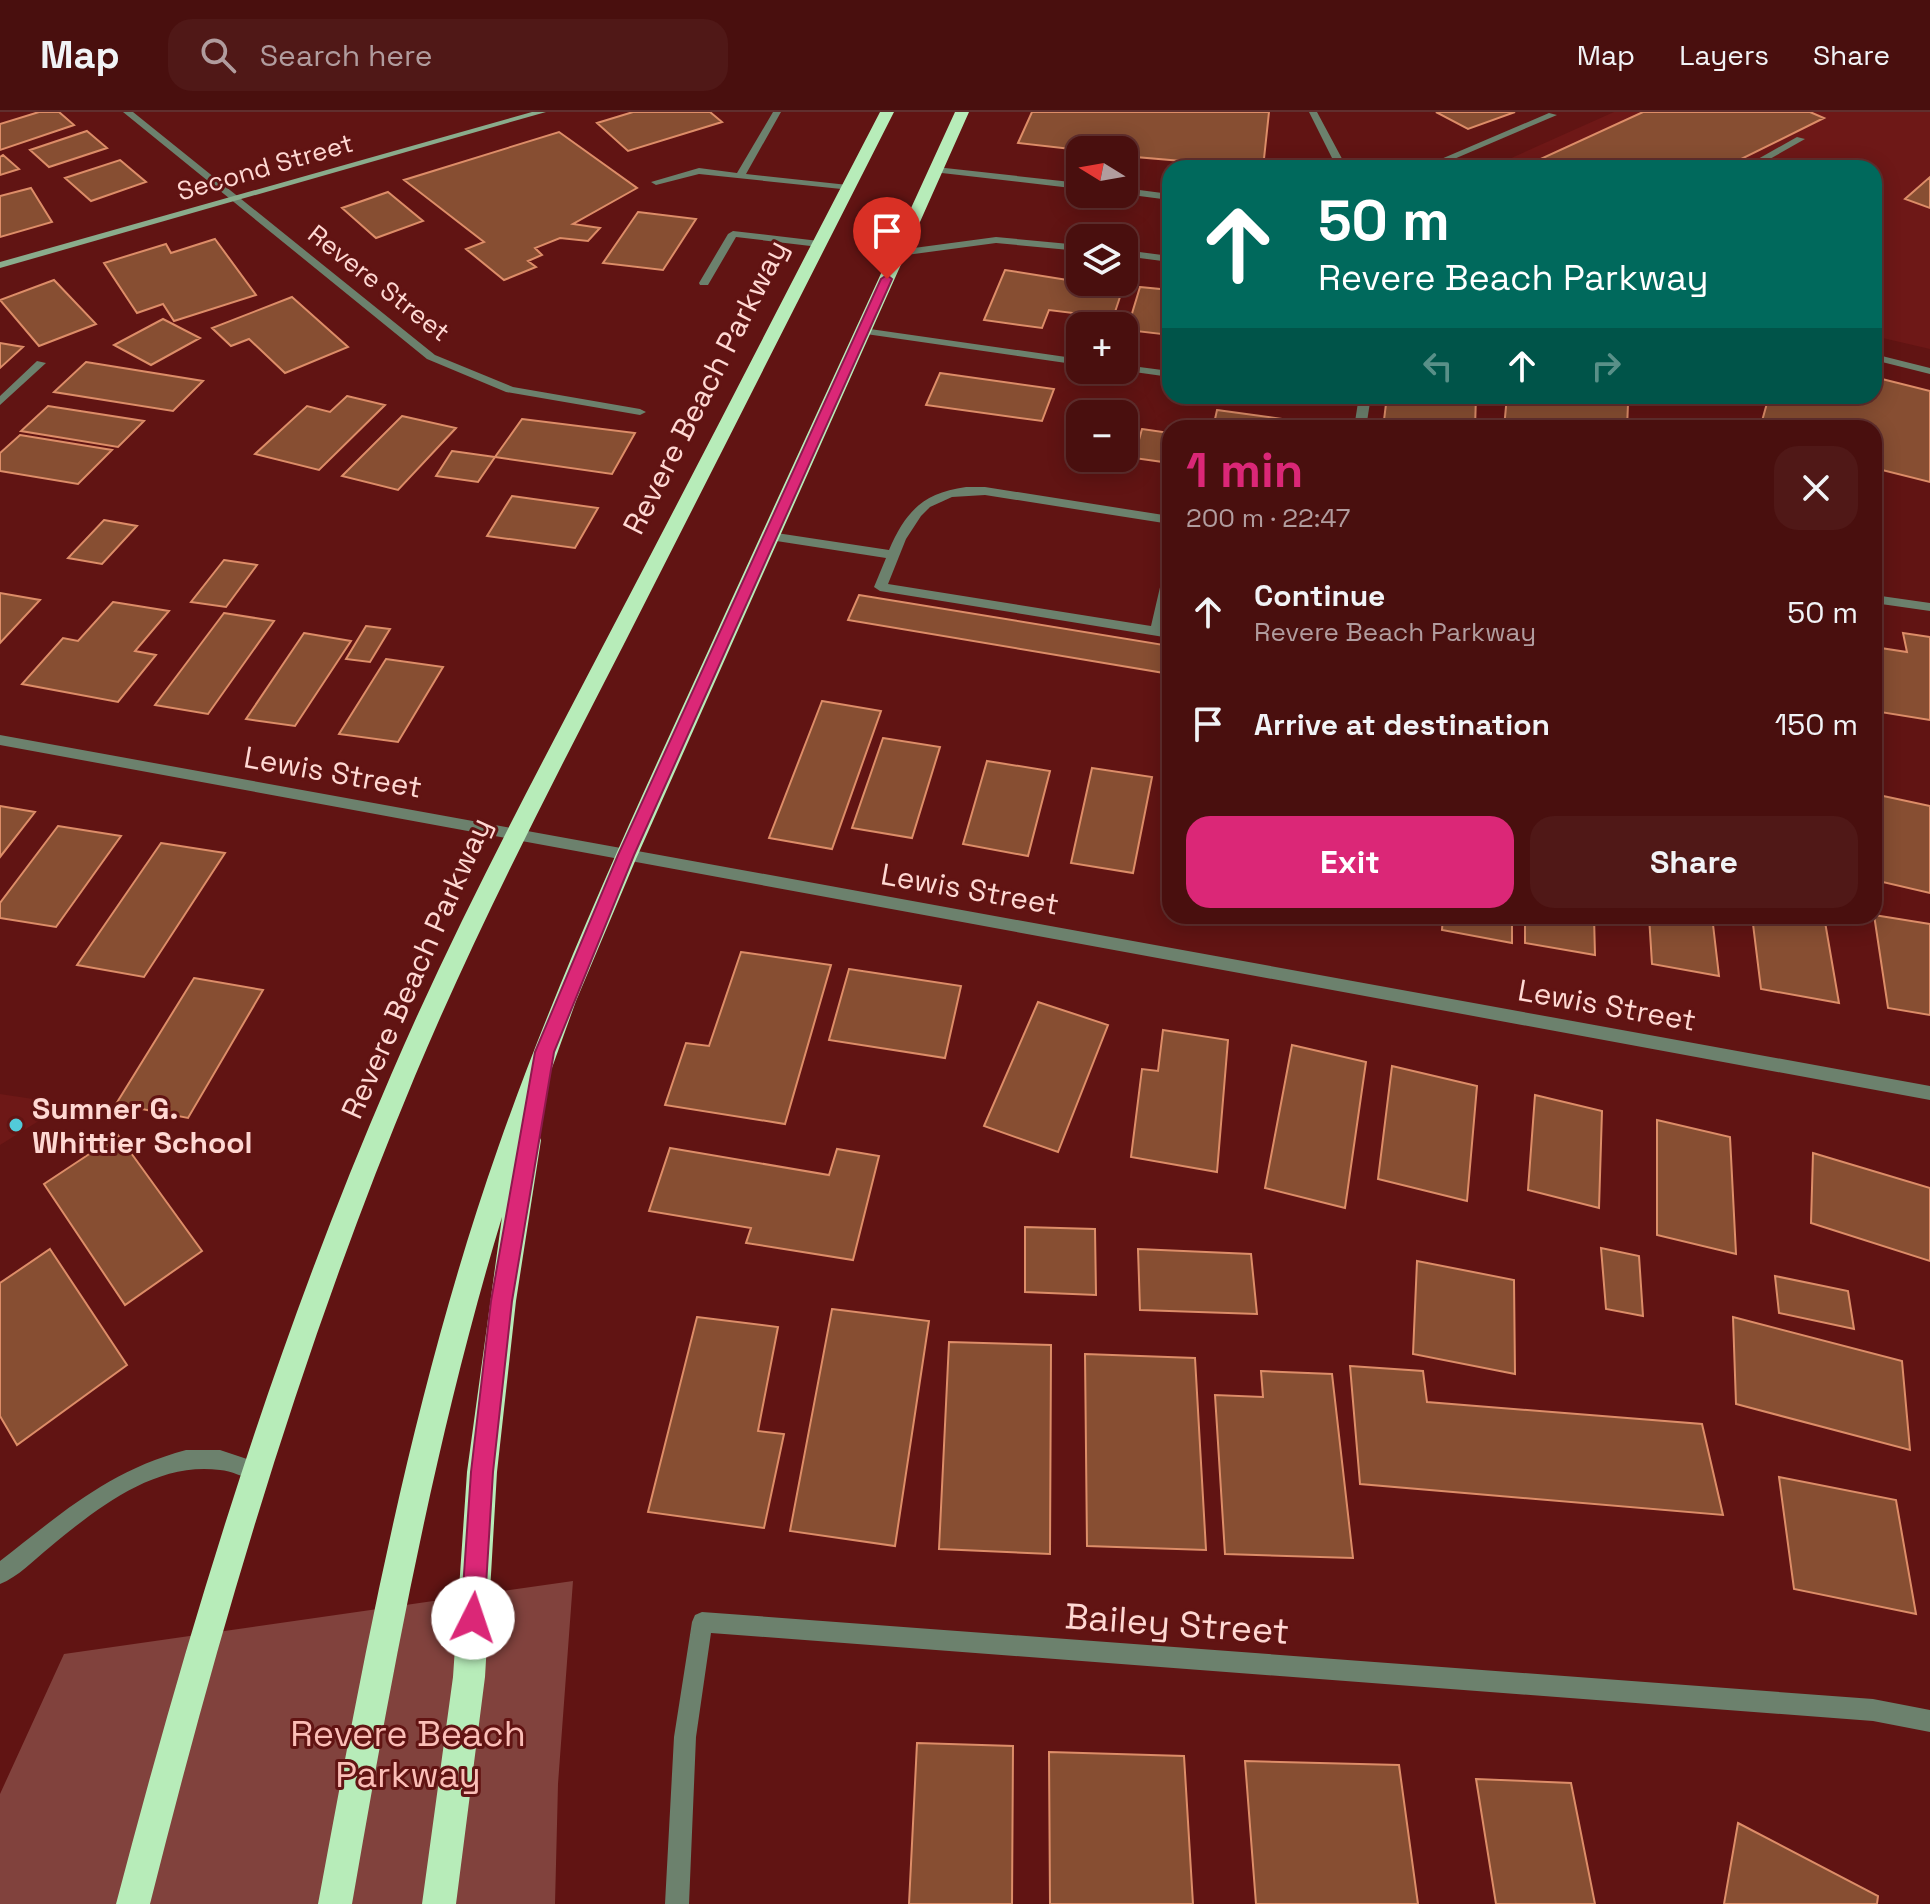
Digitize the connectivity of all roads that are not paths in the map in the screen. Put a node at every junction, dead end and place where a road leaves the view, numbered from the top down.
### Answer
1 (127, 112) edge
2 (542, 112) edge
3 (777, 112) edge
4 (887, 112) edge
5 (962, 112) edge
6 (1313, 112) edge
7 (1552, 115) dead end
8 (1800, 139) dead end
9 (1338, 160) edge
10 (1444, 160) edge
11 (1762, 160) edge
12 (936, 170) junction
13 (740, 176) junction
14 (656, 182) dead end
15 (1066, 184) edge
16 (848, 188) junction
17 (1138, 193) edge
18 (1162, 196) edge
19 (232, 199) junction
20 (819, 244) junction
21 (1066, 247) edge
22 (899, 253) junction
23 (1138, 255) edge
24 (1162, 258) edge
25 (0, 265) edge
26 (704, 283) dead end
27 (863, 331) junction
28 (1882, 359) edge
29 (1066, 360) edge
30 (41, 363) dead end
31 (1138, 370) edge
32 (1930, 371) edge
33 (1162, 373) edge
34 (0, 402) edge
35 (640, 412) dead end
36 (1162, 519) edge
37 (770, 536) junction
38 (893, 555) junction
39 (1882, 600) edge
40 (1162, 605) edge
41 (1930, 607) edge
42 (1156, 632) junction
43 (1162, 633) edge
44 (0, 740) edge
45 (515, 835) junction
46 (626, 855) junction
47 (545, 1052) junction
48 (1930, 1093) edge
49 (255, 1471) junction
50 (0, 1574) edge
51 (1930, 1721) edge
52 (133, 1904) edge
53 (335, 1904) edge
54 (439, 1904) edge
55 (677, 1904) edge

1 - 19 street, Revere Street
2 - 19 main road, Second Street
3 - 13 street
4 - 16 highway, Revere Beach Parkway
5 - 12 highway
6 - 9 street
7 - 10 street
8 - 11 street
12 - 15 street
12 - 22 highway
13 - 14 street
13 - 16 street
16 - 20 highway, Revere Beach Parkway
17 - 18 street
19 - 25 main road, Second Street
19 - 35 street, Revere Street
20 - 26 street
20 - 45 highway, Revere Beach Parkway
21 - 22 street
22 - 27 highway
23 - 24 street
27 - 29 street
27 - 37 highway
28 - 32 street
30 - 34 street
31 - 33 street
36 - 38 street
37 - 38 street
37 - 46 highway
38 - 42 street
39 - 41 street
40 - 42 street
42 - 43 street
44 - 45 street, Lewis Street
45 - 46 street, Lewis Street
45 - 49 highway, Revere Beach Parkway
46 - 47 highway
46 - 48 street, Lewis Street
47 - 53 highway
47 - 54 highway
49 - 50 street
49 - 52 highway, Revere Beach Parkway
51 - 55 street, Bailey Street

